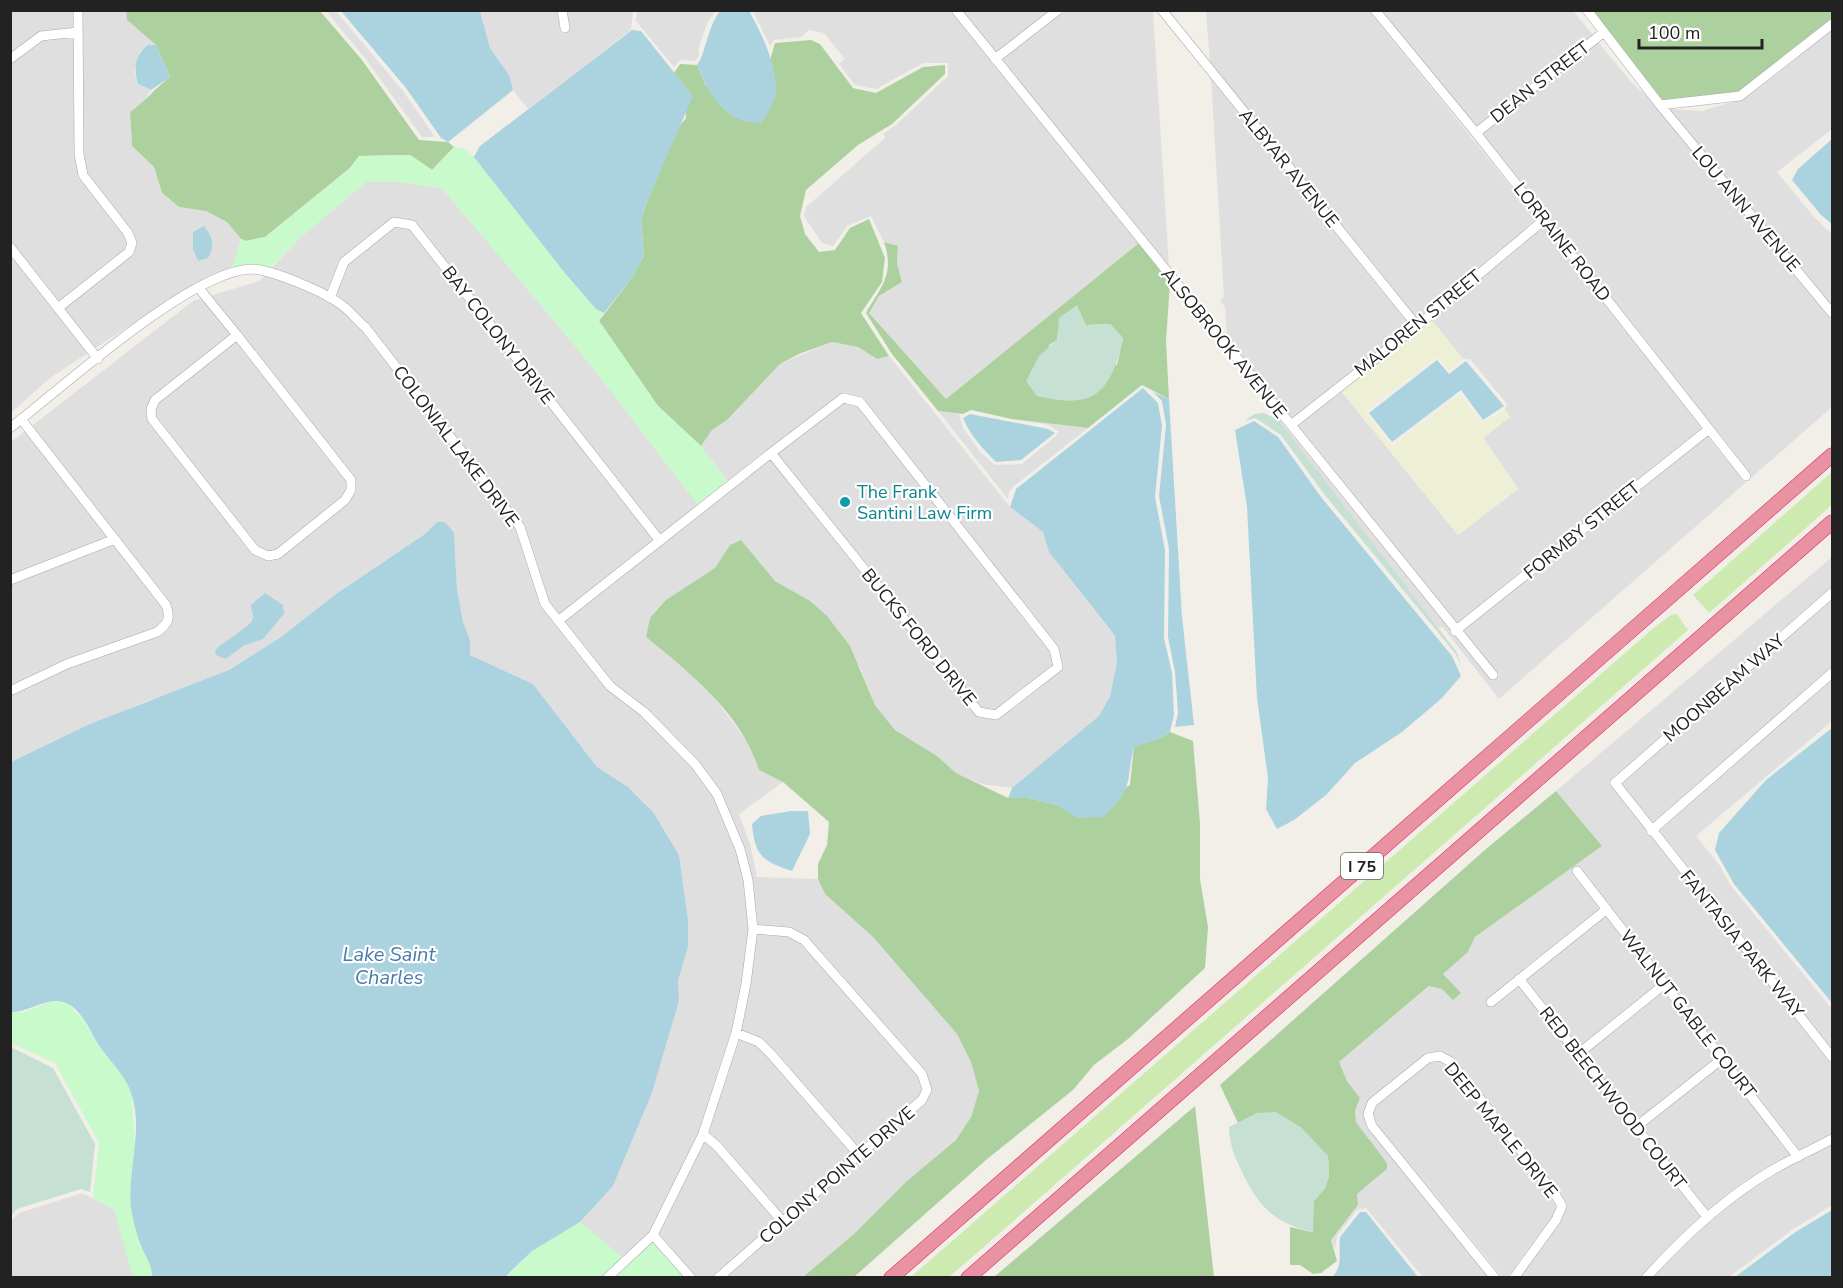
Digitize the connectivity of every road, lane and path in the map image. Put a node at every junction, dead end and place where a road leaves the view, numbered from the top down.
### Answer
1 (78, 10) edge
2 (562, 10) edge
3 (956, 10) edge
4 (1058, 10) edge
5 (1162, 10) edge
6 (1375, 10) edge
7 (1587, 10) edge
8 (1833, 24) edge
9 (565, 28) dead end
10 (78, 32) junction
11 (1604, 32) junction
12 (10, 59) edge
13 (995, 59) junction
14 (1660, 105) junction
15 (1476, 133) junction
16 (1544, 220) junction
17 (10, 247) edge
18 (198, 286) junction
19 (330, 298) junction
20 (58, 308) junction
21 (1833, 313) edge
22 (1417, 326) junction
23 (237, 335) junction
24 (98, 359) junction
25 (21, 419) junction
26 (1291, 425) junction
27 (10, 428) edge
28 (1709, 429) junction
29 (771, 453) junction
30 (1833, 455) edge
31 (1746, 476) dead end
32 (1833, 522) edge
33 (115, 539) junction
34 (660, 541) junction
35 (10, 580) edge
36 (1833, 593) edge
37 (558, 621) junction
38 (1455, 631) junction
39 (1833, 673) edge
40 (1493, 675) dead end
41 (10, 691) edge
42 (1615, 783) joint
43 (1652, 831) junction
44 (1577, 871) dead end
45 (1607, 909) junction
46 (753, 929) junction
47 (1519, 979) junction
48 (1666, 983) junction
49 (1491, 1002) dead end
50 (736, 1033) junction
51 (1578, 1054) junction
52 (1833, 1057) edge
53 (1723, 1058) junction
54 (1636, 1127) junction
55 (704, 1134) junction
56 (1833, 1139) edge
57 (859, 1155) junction
58 (1798, 1157) junction
59 (1707, 1216) junction
60 (783, 1222) junction
61 (653, 1235) junction
62 (608, 1278) edge
63 (691, 1278) edge
64 (718, 1278) edge
65 (891, 1278) edge
66 (968, 1278) edge
67 (1496, 1278) edge
68 (1514, 1278) edge
69 (1646, 1278) edge

1 - 10 street
2 - 9 street
3 - 13 street, ALSOBROOK AVENUE
4 - 13 street
5 - 22 street, ALBYAR AVENUE
6 - 15 street, LORRAINE ROAD
7 - 11 street, LOU ANN AVENUE
8 - 14 street
10 - 12 street
10 - 20 street
11 - 14 street, LOU ANN AVENUE
11 - 15 street, DEAN STREET
13 - 26 street, ALSOBROOK AVENUE
14 - 21 street, LOU ANN AVENUE
15 - 16 street, LORRAINE ROAD
16 - 22 street, MALOREN STREET
16 - 28 street, LORRAINE ROAD
17 - 20 street
18 - 19 street, COLONIAL LAKE DRIVE
18 - 23 street
18 - 24 street, COLONIAL LAKE DRIVE
19 - 34 street, BAY COLONY DRIVE
19 - 37 street, COLONIAL LAKE DRIVE
20 - 24 street
22 - 26 street, MALOREN STREET
23 - 23 street
24 - 25 street, COLONIAL LAKE DRIVE
25 - 27 street, COLONIAL LAKE DRIVE
25 - 33 street
26 - 38 street, ALSOBROOK AVENUE
28 - 31 street, LORRAINE ROAD
28 - 38 street, FORMBY STREET
29 - 29 street, BUCKS FORD DRIVE
29 - 34 street, BUCKS FORD DRIVE
30 - 65 highway, I 75
32 - 66 highway
33 - 35 street
33 - 41 street
34 - 37 street, BUCKS FORD DRIVE
36 - 42 street, MOONBEAM WAY
37 - 46 street, COLONIAL LAKE DRIVE
38 - 40 street, ALSOBROOK AVENUE
39 - 43 street
42 - 43 street, FANTASIA PARK WAY
43 - 52 street, FANTASIA PARK WAY
44 - 45 street, WALNUT GABLE COURT
45 - 47 street
45 - 48 street, WALNUT GABLE COURT
46 - 50 street, COLONIAL LAKE DRIVE
46 - 57 street, COLONY POINTE DRIVE
47 - 49 street
47 - 51 street, RED BEECHWOOD COURT
48 - 51 street
48 - 53 street, WALNUT GABLE COURT
50 - 55 street, COLONIAL LAKE DRIVE
50 - 57 street
51 - 54 street, RED BEECHWOOD COURT
53 - 54 street
53 - 58 street, WALNUT GABLE COURT
54 - 59 street, RED BEECHWOOD COURT
55 - 60 street
55 - 61 street, COLONIAL LAKE DRIVE
56 - 58 street
57 - 60 street, COLONY POINTE DRIVE
58 - 59 street
59 - 69 street
60 - 64 street, COLONY POINTE DRIVE
61 - 62 street, COLONIAL LAKE DRIVE
61 - 63 street
67 - 68 street, DEEP MAPLE DRIVE

